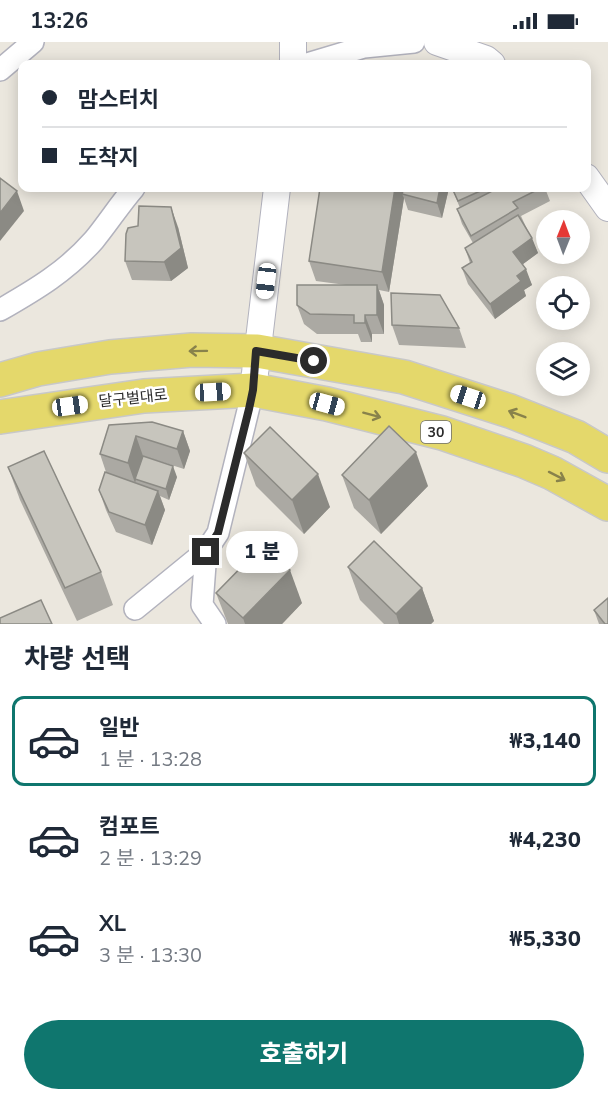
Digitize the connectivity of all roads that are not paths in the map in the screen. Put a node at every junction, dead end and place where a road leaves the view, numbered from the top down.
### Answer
1 (33, 42) edge
2 (293, 42) edge
3 (414, 42) edge
4 (437, 42) edge
5 (293, 60) edge
6 (320, 60) edge
7 (487, 60) edge
8 (0, 70) edge
9 (591, 184) edge
10 (131, 192) edge
11 (276, 192) edge
12 (608, 208) edge
13 (0, 310) edge
14 (256, 351) junction
15 (0, 380) edge
16 (253, 390) junction
17 (0, 417) edge
18 (608, 456) edge
19 (608, 504) edge
20 (206, 552) junction
21 (135, 609) dead end
22 (215, 624) edge

1 - 8 street
2 - 5 street
3 - 6 street
4 - 7 street
9 - 12 street
10 - 13 street
11 - 14 street
14 -> 15 main road
14 - 16 street
18 -> 14 main road
16 - 17 main road, 달구벌대로 / 30
16 -> 19 main road, 달구벌대로 / 30
16 - 20 street
20 - 21 street
20 - 22 street

